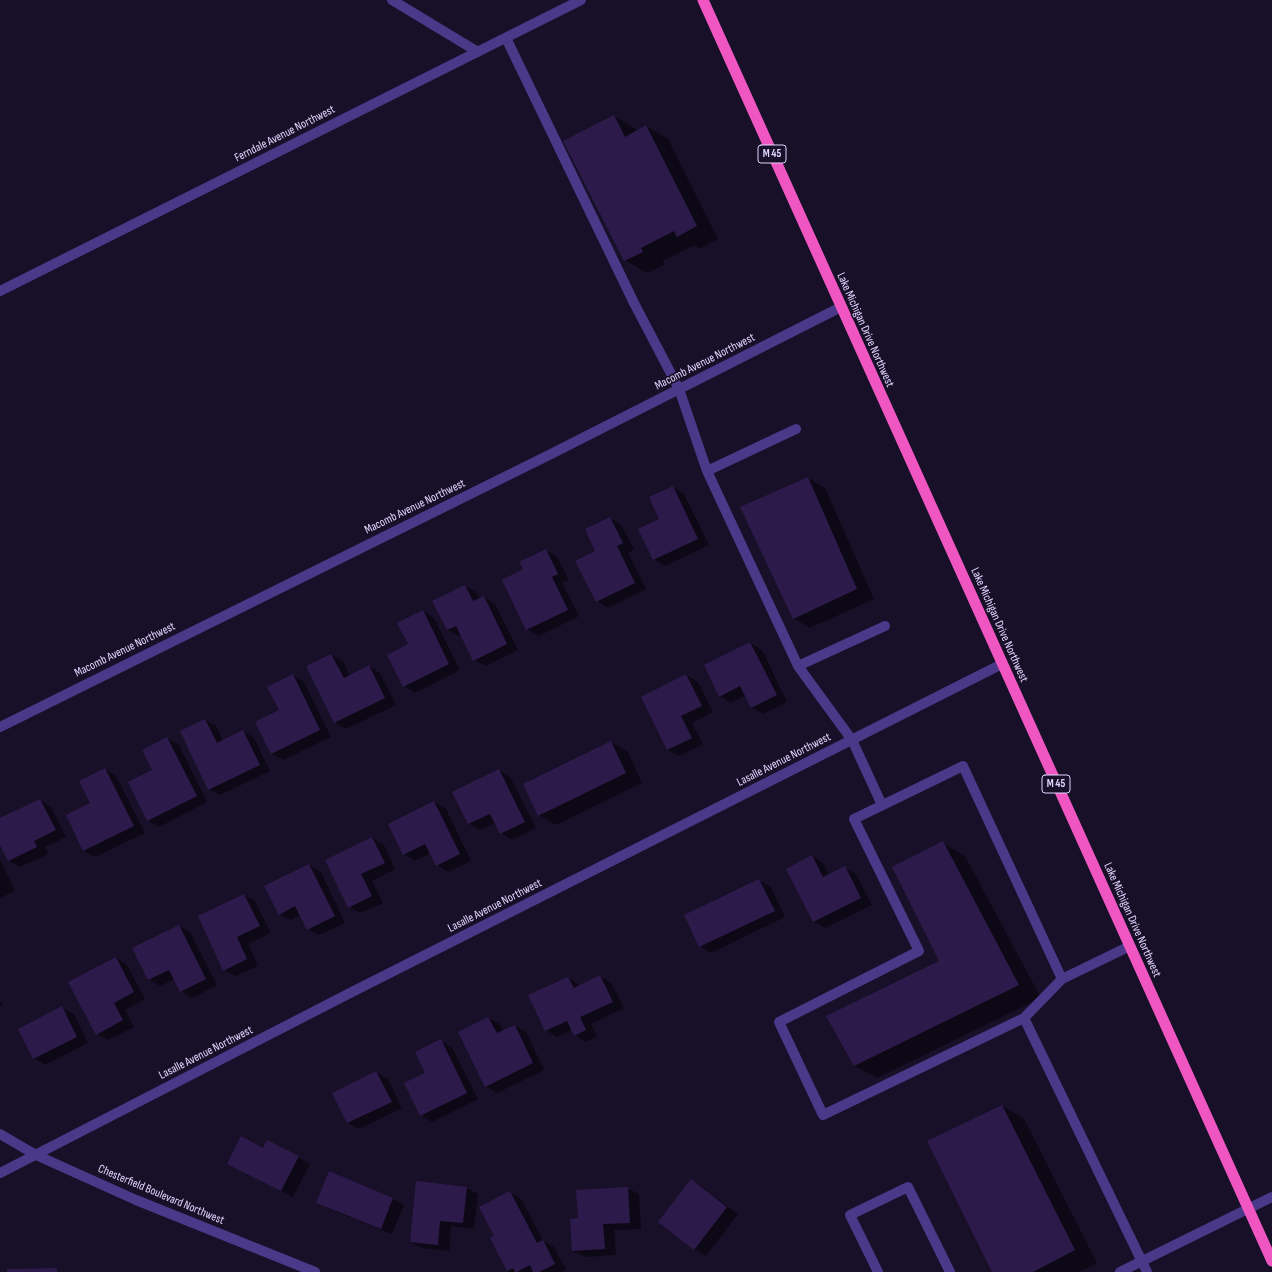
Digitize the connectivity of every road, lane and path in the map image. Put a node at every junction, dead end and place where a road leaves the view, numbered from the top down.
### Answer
1 (392, 0) edge
2 (581, 0) edge
3 (703, 0) edge
4 (506, 38) junction
5 (478, 52) junction
6 (0, 291) edge
7 (841, 308) junction
8 (679, 389) junction
9 (796, 429) dead end
10 (707, 470) junction
11 (885, 626) dead end
12 (1002, 664) junction
13 (798, 666) junction
14 (0, 727) edge
15 (852, 740) junction
16 (882, 805) junction
17 (1130, 946) junction
18 (1062, 979) junction
19 (1024, 1018) junction
20 (0, 1134) edge
21 (36, 1155) junction
22 (0, 1172) edge
23 (1272, 1198) edge
24 (1248, 1209) junction
25 (1142, 1261) junction
26 (1272, 1261) edge
27 (315, 1272) edge
28 (878, 1272) edge
29 (950, 1272) edge
30 (1120, 1272) edge
31 (1147, 1272) edge

1 - 5 street
2 - 4 street, Ferndale Avenue Northwest
3 - 7 highway, Lake Michigan Drive Northwest / M 45
4 - 5 street, Ferndale Avenue Northwest
4 - 8 street
5 - 6 street, Ferndale Avenue Northwest
7 - 8 street, Macomb Avenue Northwest
7 - 12 highway, Lake Michigan Drive Northwest / M 45
8 - 10 street
8 - 14 street, Macomb Avenue Northwest
9 - 10 street
10 - 13 street
11 - 13 street
12 - 15 street, Lasalle Avenue Northwest
12 - 17 highway, Lake Michigan Drive Northwest / M 45
13 - 15 street
15 - 16 street
15 - 21 street, Lasalle Avenue Northwest
16 - 18 street
16 - 19 street
17 - 18 street
17 - 24 highway, Lake Michigan Drive Northwest / M 45
18 - 19 street
19 - 25 street
20 - 21 street, Chesterfield Boulevard Northwest
21 - 22 street, Lasalle Avenue Northwest
21 - 27 street, Chesterfield Boulevard Northwest
23 - 24 street
24 - 25 street
24 - 26 highway, Lake Michigan Drive Northwest / M 45
25 - 30 street
25 - 31 street
28 - 29 street

